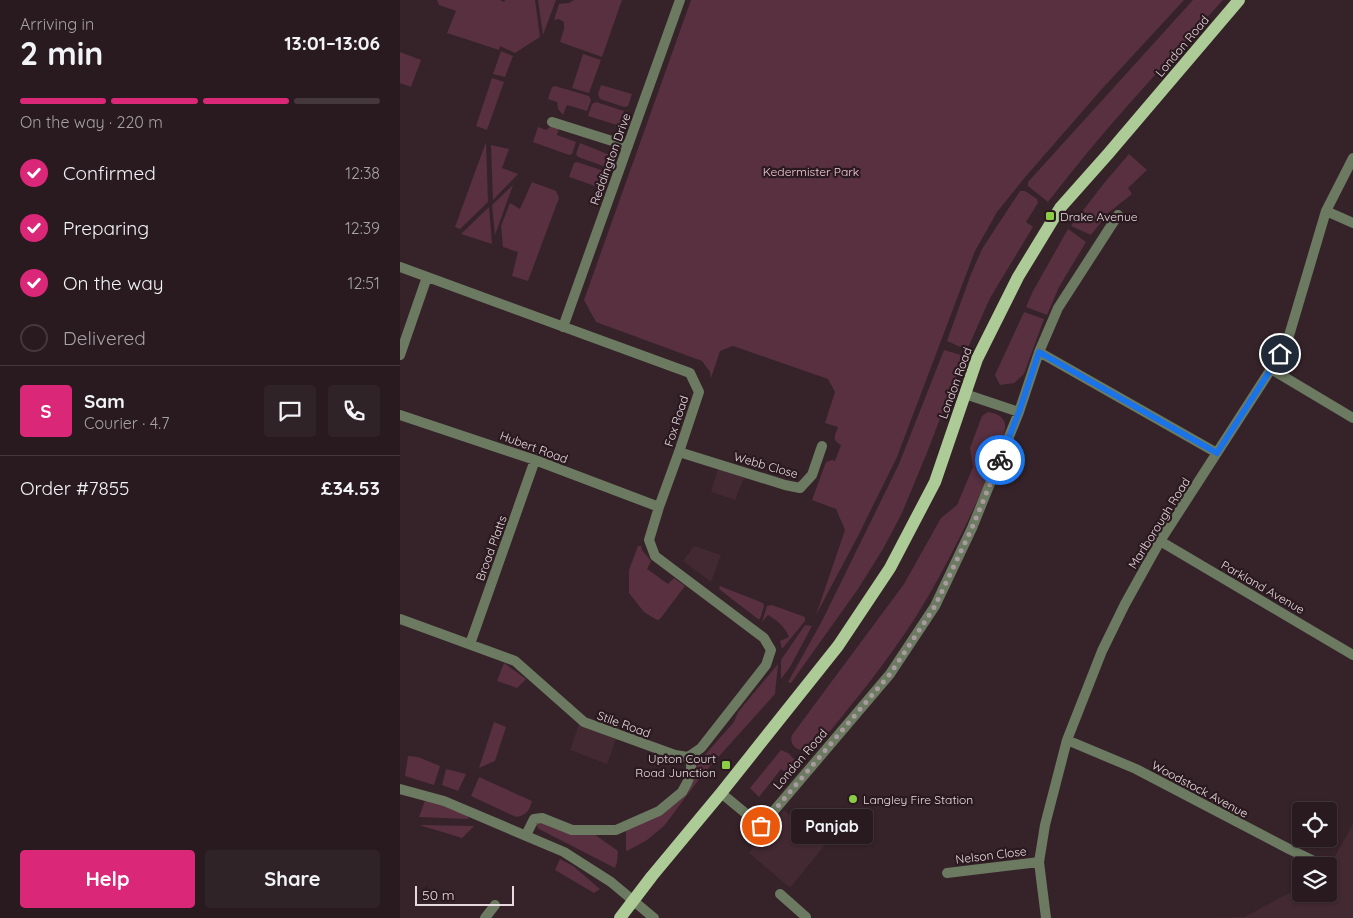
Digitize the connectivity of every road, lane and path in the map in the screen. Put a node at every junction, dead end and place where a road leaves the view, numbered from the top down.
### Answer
1 (680, 0) edge
2 (1239, 0) edge
3 (552, 122) dead end
4 (628, 146) junction
5 (1353, 158) edge
6 (1326, 211) junction
7 (1118, 215) dead end
8 (1353, 223) edge
9 (400, 267) edge
10 (427, 277) junction
11 (563, 327) junction
12 (1039, 352) junction
13 (400, 355) edge
14 (1271, 369) junction
15 (964, 394) junction
16 (1019, 412) junction
17 (400, 415) edge
18 (1353, 418) edge
19 (822, 446) dead end
20 (679, 452) junction
21 (1217, 453) junction
22 (535, 460) junction
23 (659, 507) junction
24 (1160, 541) junction
25 (400, 619) edge
26 (470, 644) junction
27 (1353, 655) edge
28 (1067, 740) junction
29 (688, 757) junction
30 (400, 790) edge
31 (721, 793) junction
32 (526, 835) junction
33 (1305, 857) edge
34 (1038, 862) junction
35 (947, 873) dead end
36 (780, 894) dead end
37 (633, 900) junction
38 (495, 905) dead end
39 (485, 918) edge
40 (620, 918) edge
41 (654, 918) edge
42 (805, 918) edge
43 (1046, 918) edge

1 - 4 street, Reddington Drive
2 - 15 main road, London Road
3 - 4 street
4 - 11 street, Reddington Drive
5 - 6 street, Marlborough Road
6 - 8 street
6 - 14 street, Marlborough Road
7 - 12 street, London Road
9 - 10 street, Fox Road
10 - 11 street, Fox Road
10 - 13 street
11 - 20 street, Fox Road
12 - 16 street, London Road
12 - 21 street
14 - 18 street
14 - 21 street, Marlborough Road
15 - 16 street
15 - 31 main road, London Road
16 - 31 street, London Road
17 - 22 street, Hubert Road
19 - 20 street, Webb Close
20 - 23 street, Fox Road
21 - 24 street, Marlborough Road
22 - 23 street, Hubert Road
22 - 26 street, Broad Platts
23 - 29 street, Fox Road
24 - 27 street, Parkland Avenue
24 - 28 street, Marlborough Road
25 - 26 street, Stile Road
26 - 29 street, Stile Road
28 - 33 street, Woodstock Avenue
28 - 34 street, Marlborough Road
29 - 32 street
30 - 32 street
31 - 37 main road, London Road
32 - 37 street
34 - 35 street, Nelson Close
34 - 43 street, Marlborough Road
36 - 42 street
37 - 40 main road, London Road
37 - 41 street
38 - 39 street

